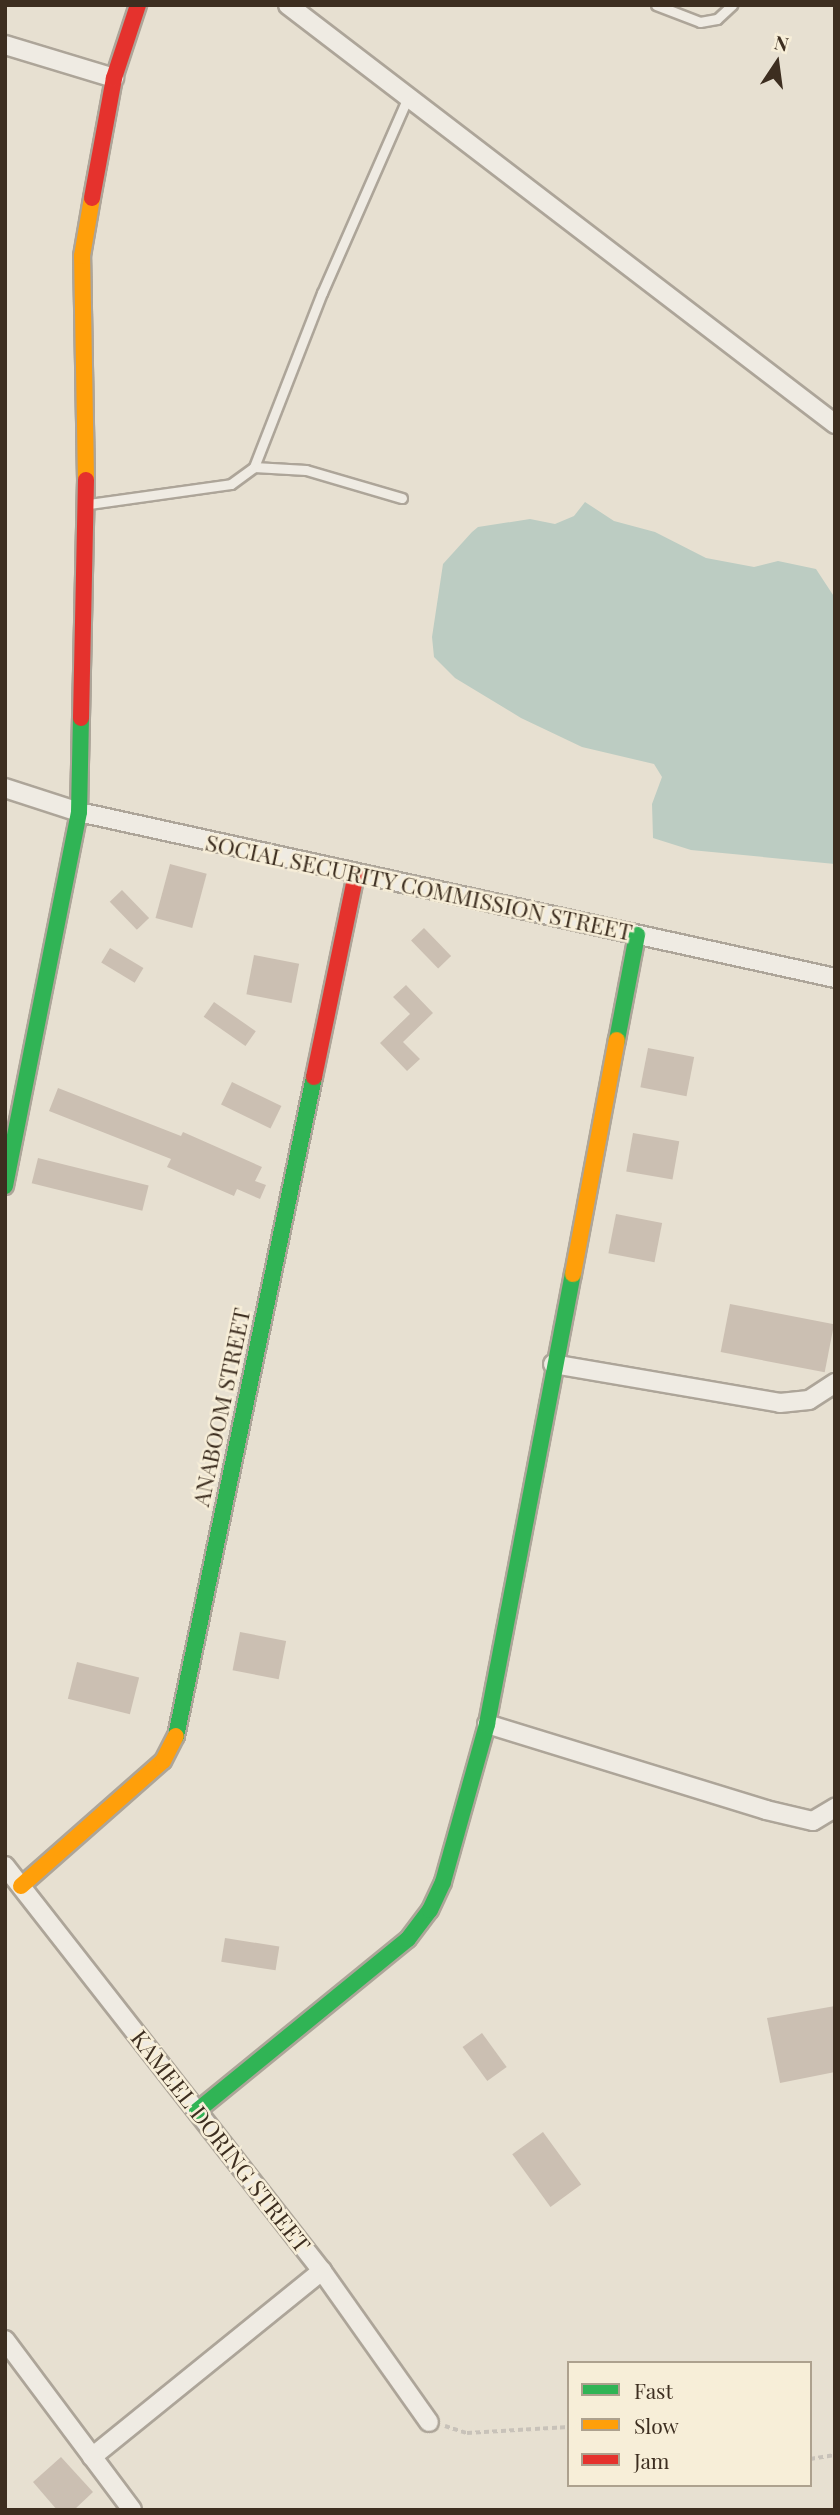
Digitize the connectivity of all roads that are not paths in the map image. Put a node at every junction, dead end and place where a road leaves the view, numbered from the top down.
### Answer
1 (138, 5) edge
2 (288, 5) edge
3 (656, 5) edge
4 (732, 5) edge
5 (5, 45) edge
6 (114, 78) junction
7 (408, 97) junction
8 (835, 424) edge
9 (254, 467) junction
10 (402, 498) dead end
11 (85, 504) junction
12 (5, 788) edge
13 (79, 812) junction
14 (356, 874) junction
15 (637, 935) junction
16 (835, 978) edge
17 (5, 1186) edge
18 (553, 1364) junction
19 (835, 1382) edge
20 (487, 1724) junction
21 (835, 1808) edge
22 (5, 1866) edge
23 (21, 1886) junction
24 (197, 2111) junction
25 (322, 2272) junction
26 (5, 2340) edge
27 (429, 2422) road end
28 (92, 2457) junction
29 (132, 2510) edge

1 - 6 street
2 - 7 street
3 - 4 lane
5 - 6 street
6 - 11 street
7 - 8 street
7 - 9 lane
9 - 10 lane
9 - 11 lane
11 - 13 street
12 - 13 street, SOCIAL SECURITY COMMISSION STREET
13 - 14 street, SOCIAL SECURITY COMMISSION STREET
13 - 17 street
14 - 15 street, SOCIAL SECURITY COMMISSION STREET
14 - 23 street, ANABOOM STREET
15 - 16 street, SOCIAL SECURITY COMMISSION STREET
15 - 18 street
18 - 19 street
18 - 20 street
20 - 21 street
20 - 24 street
22 - 23 street, KAMEEL DORING STREET
23 - 24 street, KAMEEL DORING STREET
24 - 25 street, KAMEEL DORING STREET
25 - 27 street, KAMEEL DORING STREET
25 - 28 street
26 - 28 street
28 - 29 street

